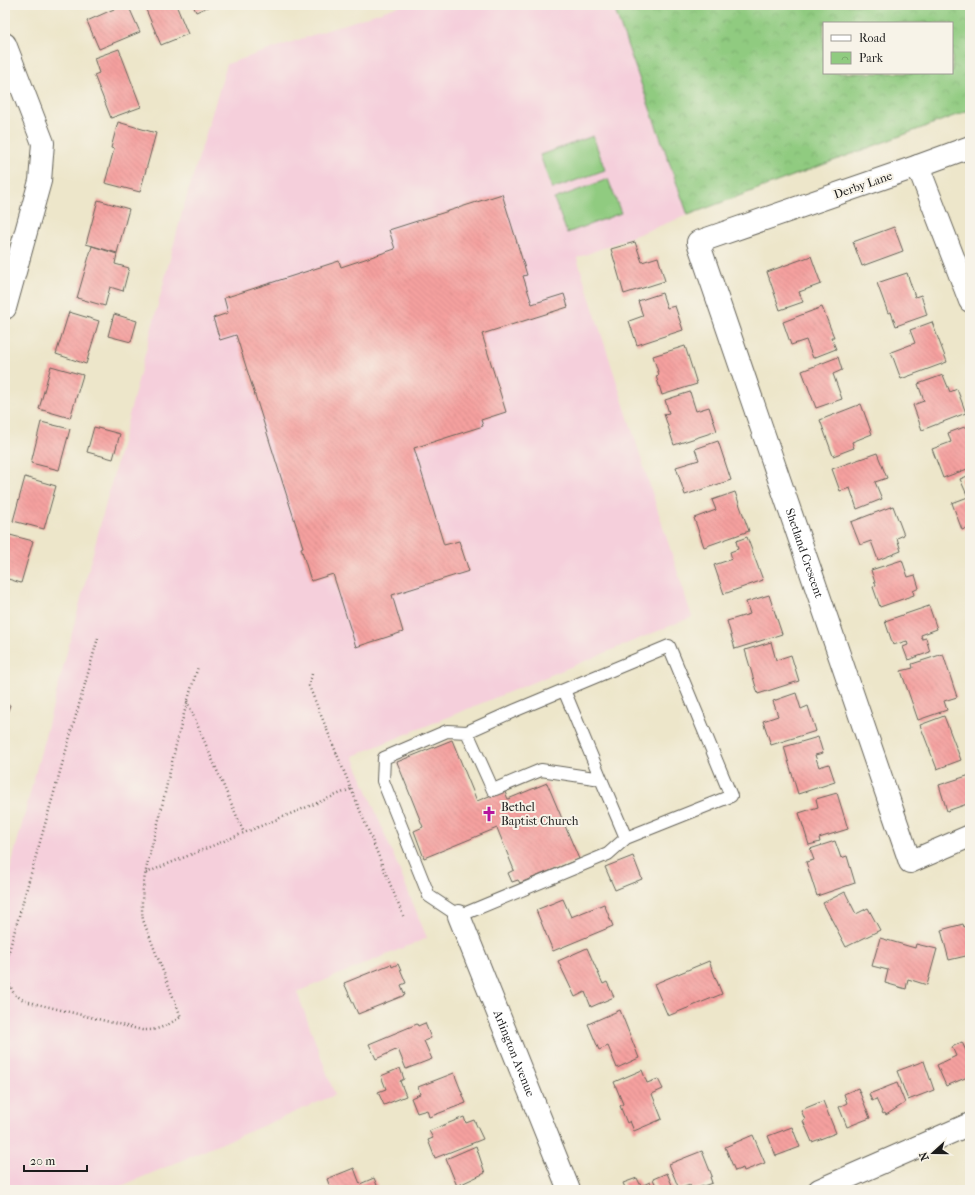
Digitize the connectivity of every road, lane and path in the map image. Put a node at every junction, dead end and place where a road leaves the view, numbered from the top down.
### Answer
1 (5, 44) edge
2 (970, 147) edge
3 (918, 166) junction
4 (756, 222) joint
5 (6, 300) edge
6 (970, 300) edge
7 (98, 638) dead end
8 (198, 667) dead end
9 (312, 674) dead end
10 (564, 690) junction
11 (187, 700) junction
12 (467, 732) junction
13 (601, 779) junction
14 (351, 789) junction
15 (244, 833) junction
16 (970, 836) edge
17 (626, 838) junction
18 (146, 873) junction
19 (459, 916) junction
20 (404, 918) dead end
21 (970, 1124) edge
22 (570, 1190) edge
23 (819, 1190) edge

1 - 5 street
2 - 3 street, Derby Lane
3 - 4 street, Derby Lane
3 - 6 street
4 - 16 street, Shetland Crescent
7 - 18 path
8 - 11 path
9 - 14 path
10 - 12 lane
10 - 13 lane
10 - 17 lane
11 - 15 path
11 - 18 path
12 - 13 lane
12 - 19 lane
13 - 17 lane
14 - 15 path
14 - 20 path
15 - 18 path
17 - 19 lane
19 - 22 street, Arlington Avenue
21 - 23 street

